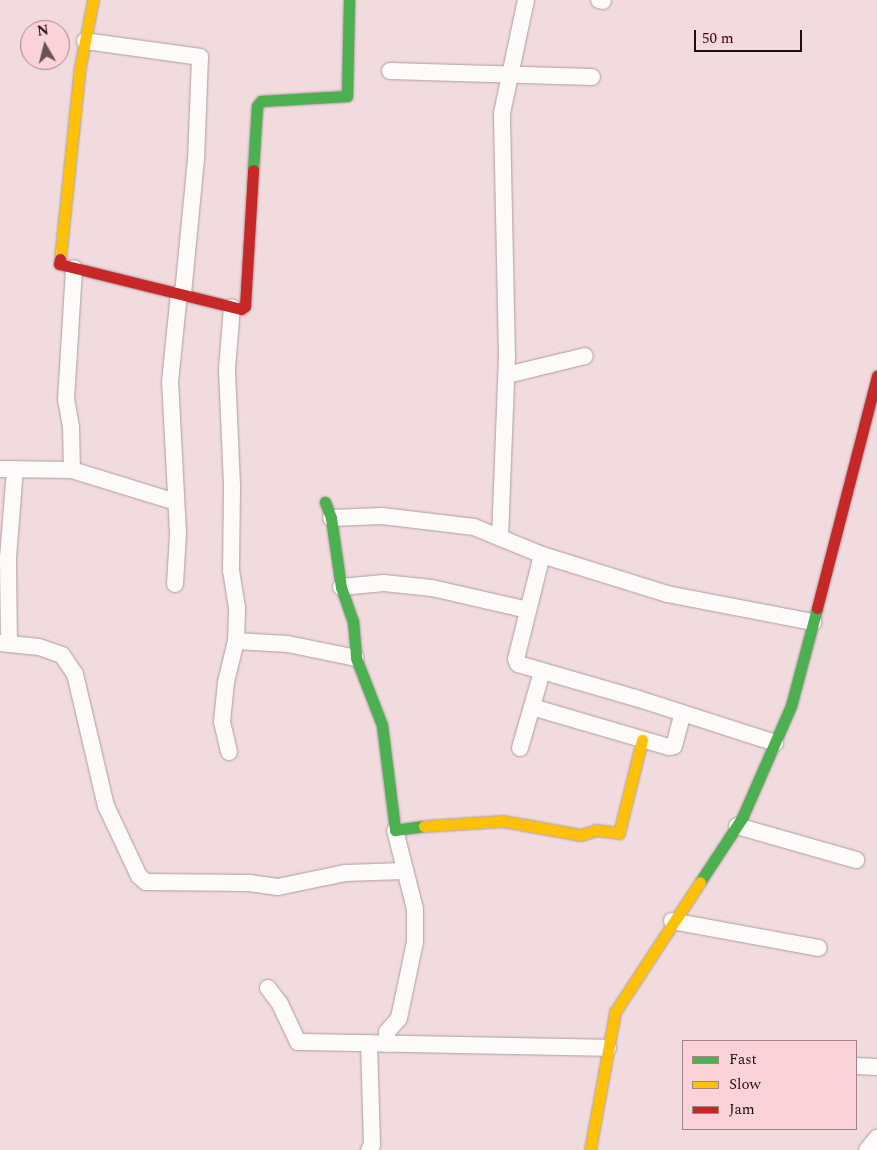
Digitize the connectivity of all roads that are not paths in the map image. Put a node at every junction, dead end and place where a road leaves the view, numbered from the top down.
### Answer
1 (93, 0) edge
2 (349, 0) edge
3 (526, 0) edge
4 (85, 41) junction
5 (390, 71) dead end
6 (509, 73) junction
7 (592, 77) dead end
8 (74, 268) junction
9 (181, 293) junction
10 (232, 307) junction
11 (585, 356) dead end
12 (507, 375) junction
13 (877, 376) edge
14 (8, 469) edge
15 (72, 470) junction
16 (176, 502) junction
17 (325, 502) dead end
18 (331, 518) junction
19 (500, 538) junction
20 (542, 555) junction
21 (175, 584) dead end
22 (341, 587) junction
23 (528, 610) junction
24 (813, 622) junction
25 (236, 641) junction
26 (4, 644) edge
27 (356, 658) junction
28 (542, 672) junction
29 (532, 707) junction
30 (683, 713) junction
31 (642, 740) junction
32 (775, 743) junction
33 (520, 748) dead end
34 (230, 752) dead end
35 (737, 826) junction
36 (395, 830) junction
37 (856, 860) dead end
38 (404, 871) junction
39 (672, 921) junction
40 (819, 948) dead end
41 (268, 988) dead end
42 (369, 1043) junction
43 (387, 1044) junction
44 (608, 1048) junction
45 (857, 1066) edge
46 (877, 1067) edge
47 (877, 1138) edge
48 (369, 1150) edge
49 (590, 1150) edge
50 (867, 1150) edge

1 - 4 street
2 - 10 street
3 - 6 street
4 - 8 street
4 - 9 street
5 - 6 street
6 - 7 street
6 - 12 street
8 - 9 street
8 - 15 street
9 - 10 street
9 - 16 street
10 - 25 street
11 - 12 street
12 - 19 street
13 - 24 street
14 - 15 street
14 - 26 street
15 - 16 street
16 - 21 street
17 - 18 street
18 - 19 street
18 - 22 street
19 - 20 street
20 - 23 street
20 - 24 street
22 - 23 street
22 - 27 street
23 - 28 street
24 - 32 street
25 - 27 street
25 - 34 street
26 - 38 street
27 - 36 street
28 - 29 street
28 - 30 street
29 - 31 street
29 - 33 street
30 - 31 street
30 - 32 street
31 - 36 street
32 - 35 street
35 - 37 street
35 - 39 street
36 - 38 street
38 - 43 street
39 - 40 street
39 - 44 street
41 - 42 street
42 - 43 street
42 - 48 street
43 - 44 street
44 - 49 street
45 - 46 street
47 - 50 street

